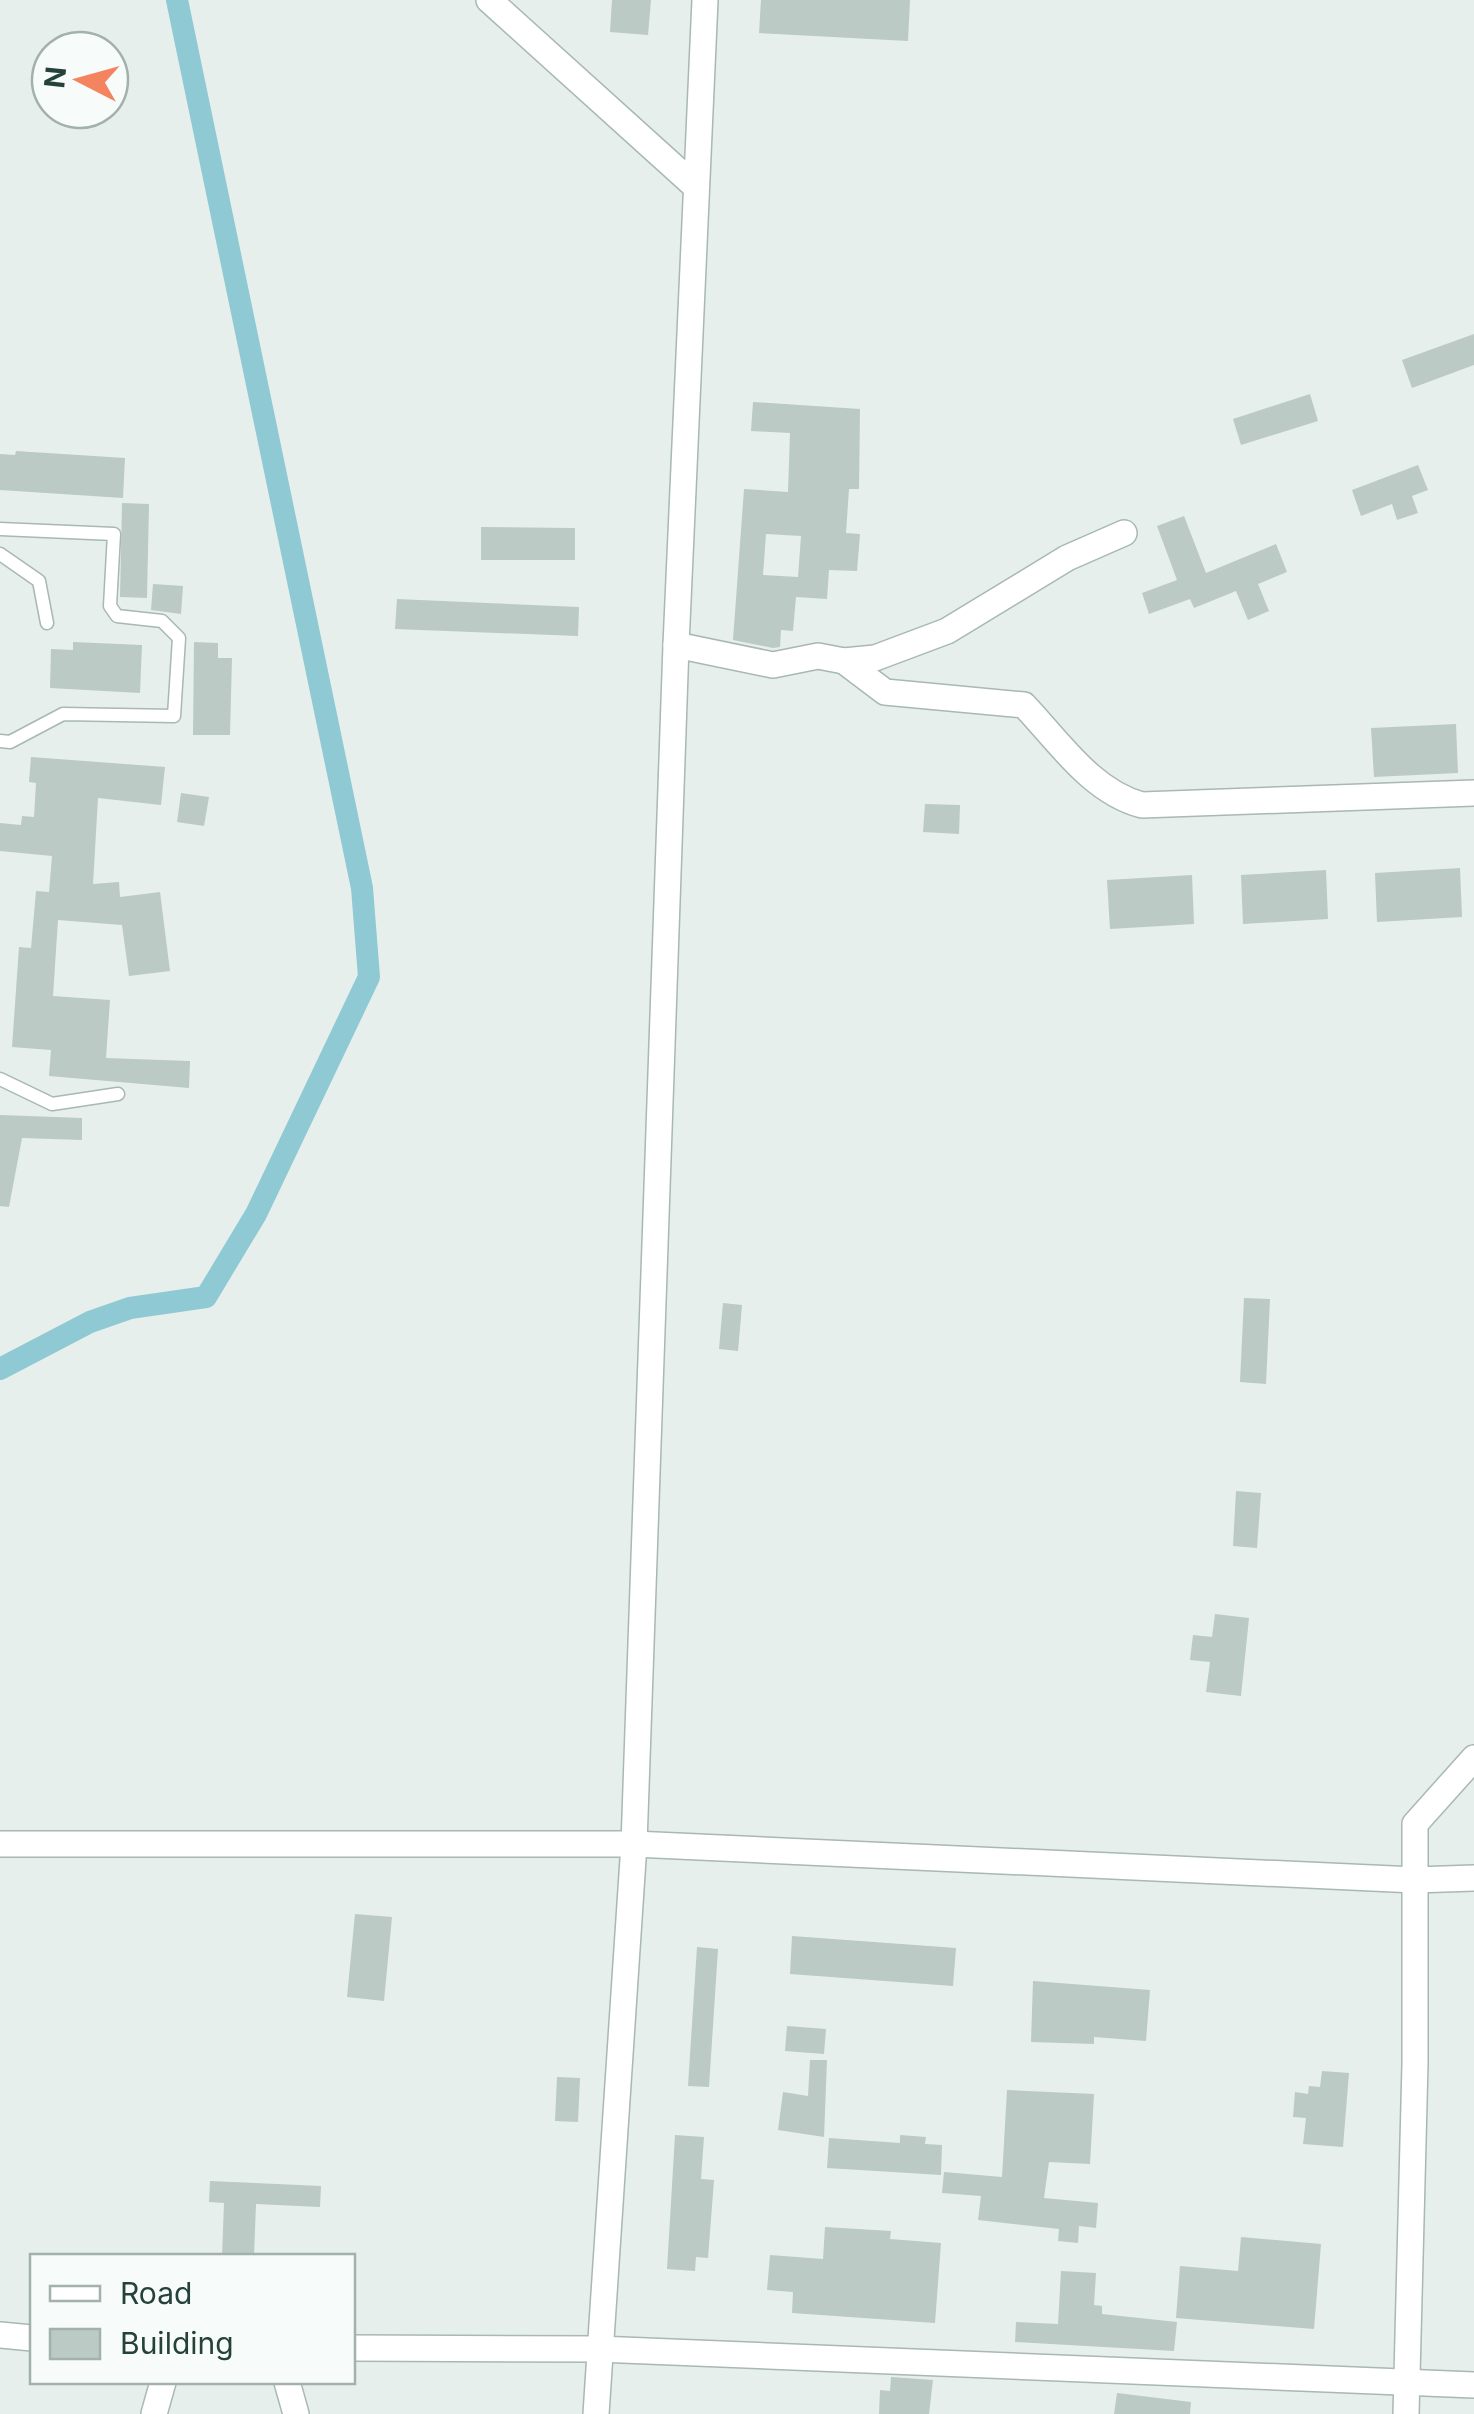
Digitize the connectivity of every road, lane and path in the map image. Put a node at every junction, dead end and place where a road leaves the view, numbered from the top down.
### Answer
1 (489, 0) edge
2 (705, 0) edge
3 (696, 186) junction
4 (0, 529) edge
5 (1124, 533) dead end
6 (0, 554) edge
7 (47, 623) dead end
8 (676, 644) junction
9 (844, 662) junction
10 (0, 742) edge
11 (1474, 793) edge
12 (0, 1078) edge
13 (118, 1094) dead end
14 (1474, 1758) edge
15 (0, 1844) edge
16 (634, 1844) junction
17 (1474, 1878) edge
18 (1415, 1880) junction
19 (0, 2336) edge
20 (30, 2338) edge
21 (355, 2348) edge
22 (598, 2349) junction
23 (1404, 2382) junction
24 (143, 2384) edge
25 (162, 2384) edge
26 (288, 2384) edge
27 (304, 2384) edge
28 (1474, 2385) edge
29 (154, 2412) edge
30 (297, 2414) edge
31 (596, 2414) edge
32 (1406, 2414) edge

1 - 3 street
2 - 3 street
3 - 8 street
4 - 10 lane
5 - 9 street
6 - 7 lane
8 - 9 street
8 - 16 street
9 - 11 street
12 - 13 lane
14 - 18 street
15 - 16 street
16 - 18 street
16 - 22 street
17 - 18 street
18 - 23 street
19 - 20 street
21 - 22 street
22 - 23 street
22 - 31 street
23 - 28 street
23 - 32 street
24 - 29 street
25 - 29 street
26 - 30 street
27 - 30 street

